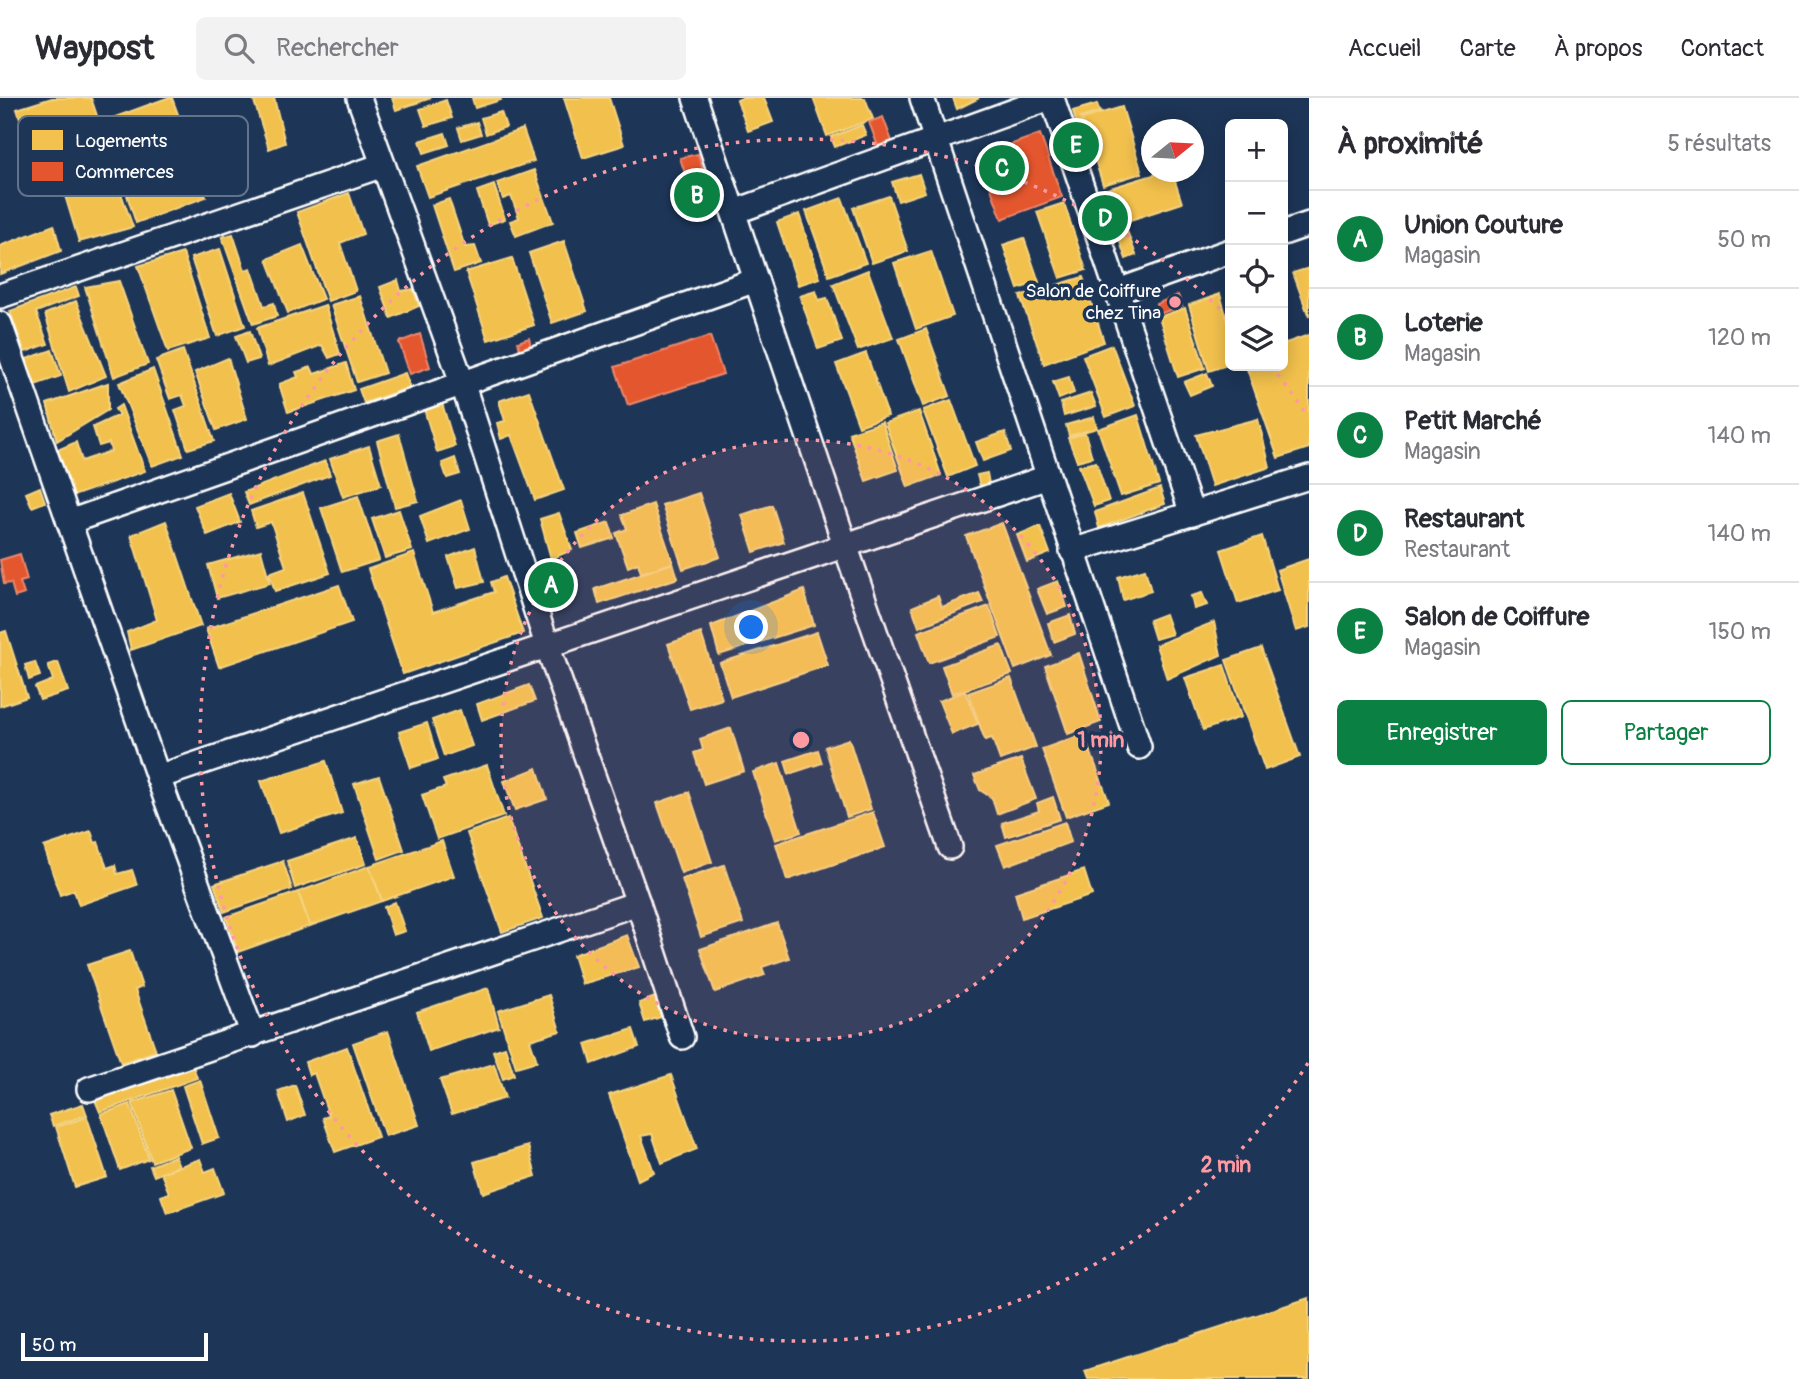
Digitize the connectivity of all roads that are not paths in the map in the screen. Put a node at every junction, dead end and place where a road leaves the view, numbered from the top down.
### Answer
1 (359, 98) edge
2 (695, 98) edge
3 (922, 98) edge
4 (1051, 98) edge
5 (936, 139) junction
6 (383, 165) junction
7 (734, 212) junction
8 (1309, 224) edge
9 (1288, 231) edge
10 (1225, 253) edge
11 (756, 280) junction
12 (1118, 291) junction
13 (0, 296) edge
14 (0, 324) edge
15 (462, 382) junction
16 (1048, 477) junction
17 (1309, 477) edge
18 (1192, 514) junction
19 (69, 522) junction
20 (845, 545) junction
21 (1072, 551) junction
22 (547, 645) junction
23 (1139, 747) dead end
24 (158, 777) junction
25 (950, 847) dead end
26 (638, 903) junction
27 (253, 1035) junction
28 (682, 1037) dead end
29 (89, 1089) dead end

1 - 6 street
2 - 7 street
3 - 5 street
4 - 5 street
4 - 12 street
5 - 7 street
5 - 16 street
6 - 13 street
6 - 15 street
7 - 11 street
8 - 9 street
10 - 12 street
11 - 15 street
11 - 20 street
12 - 18 street
14 - 19 street
15 - 19 street
15 - 22 street
16 - 20 street
16 - 21 street
17 - 18 street
18 - 21 street
19 - 24 street
20 - 22 street
20 - 25 street
21 - 23 street
22 - 24 street
22 - 26 street
24 - 27 street
26 - 27 street
26 - 28 street
27 - 29 street

